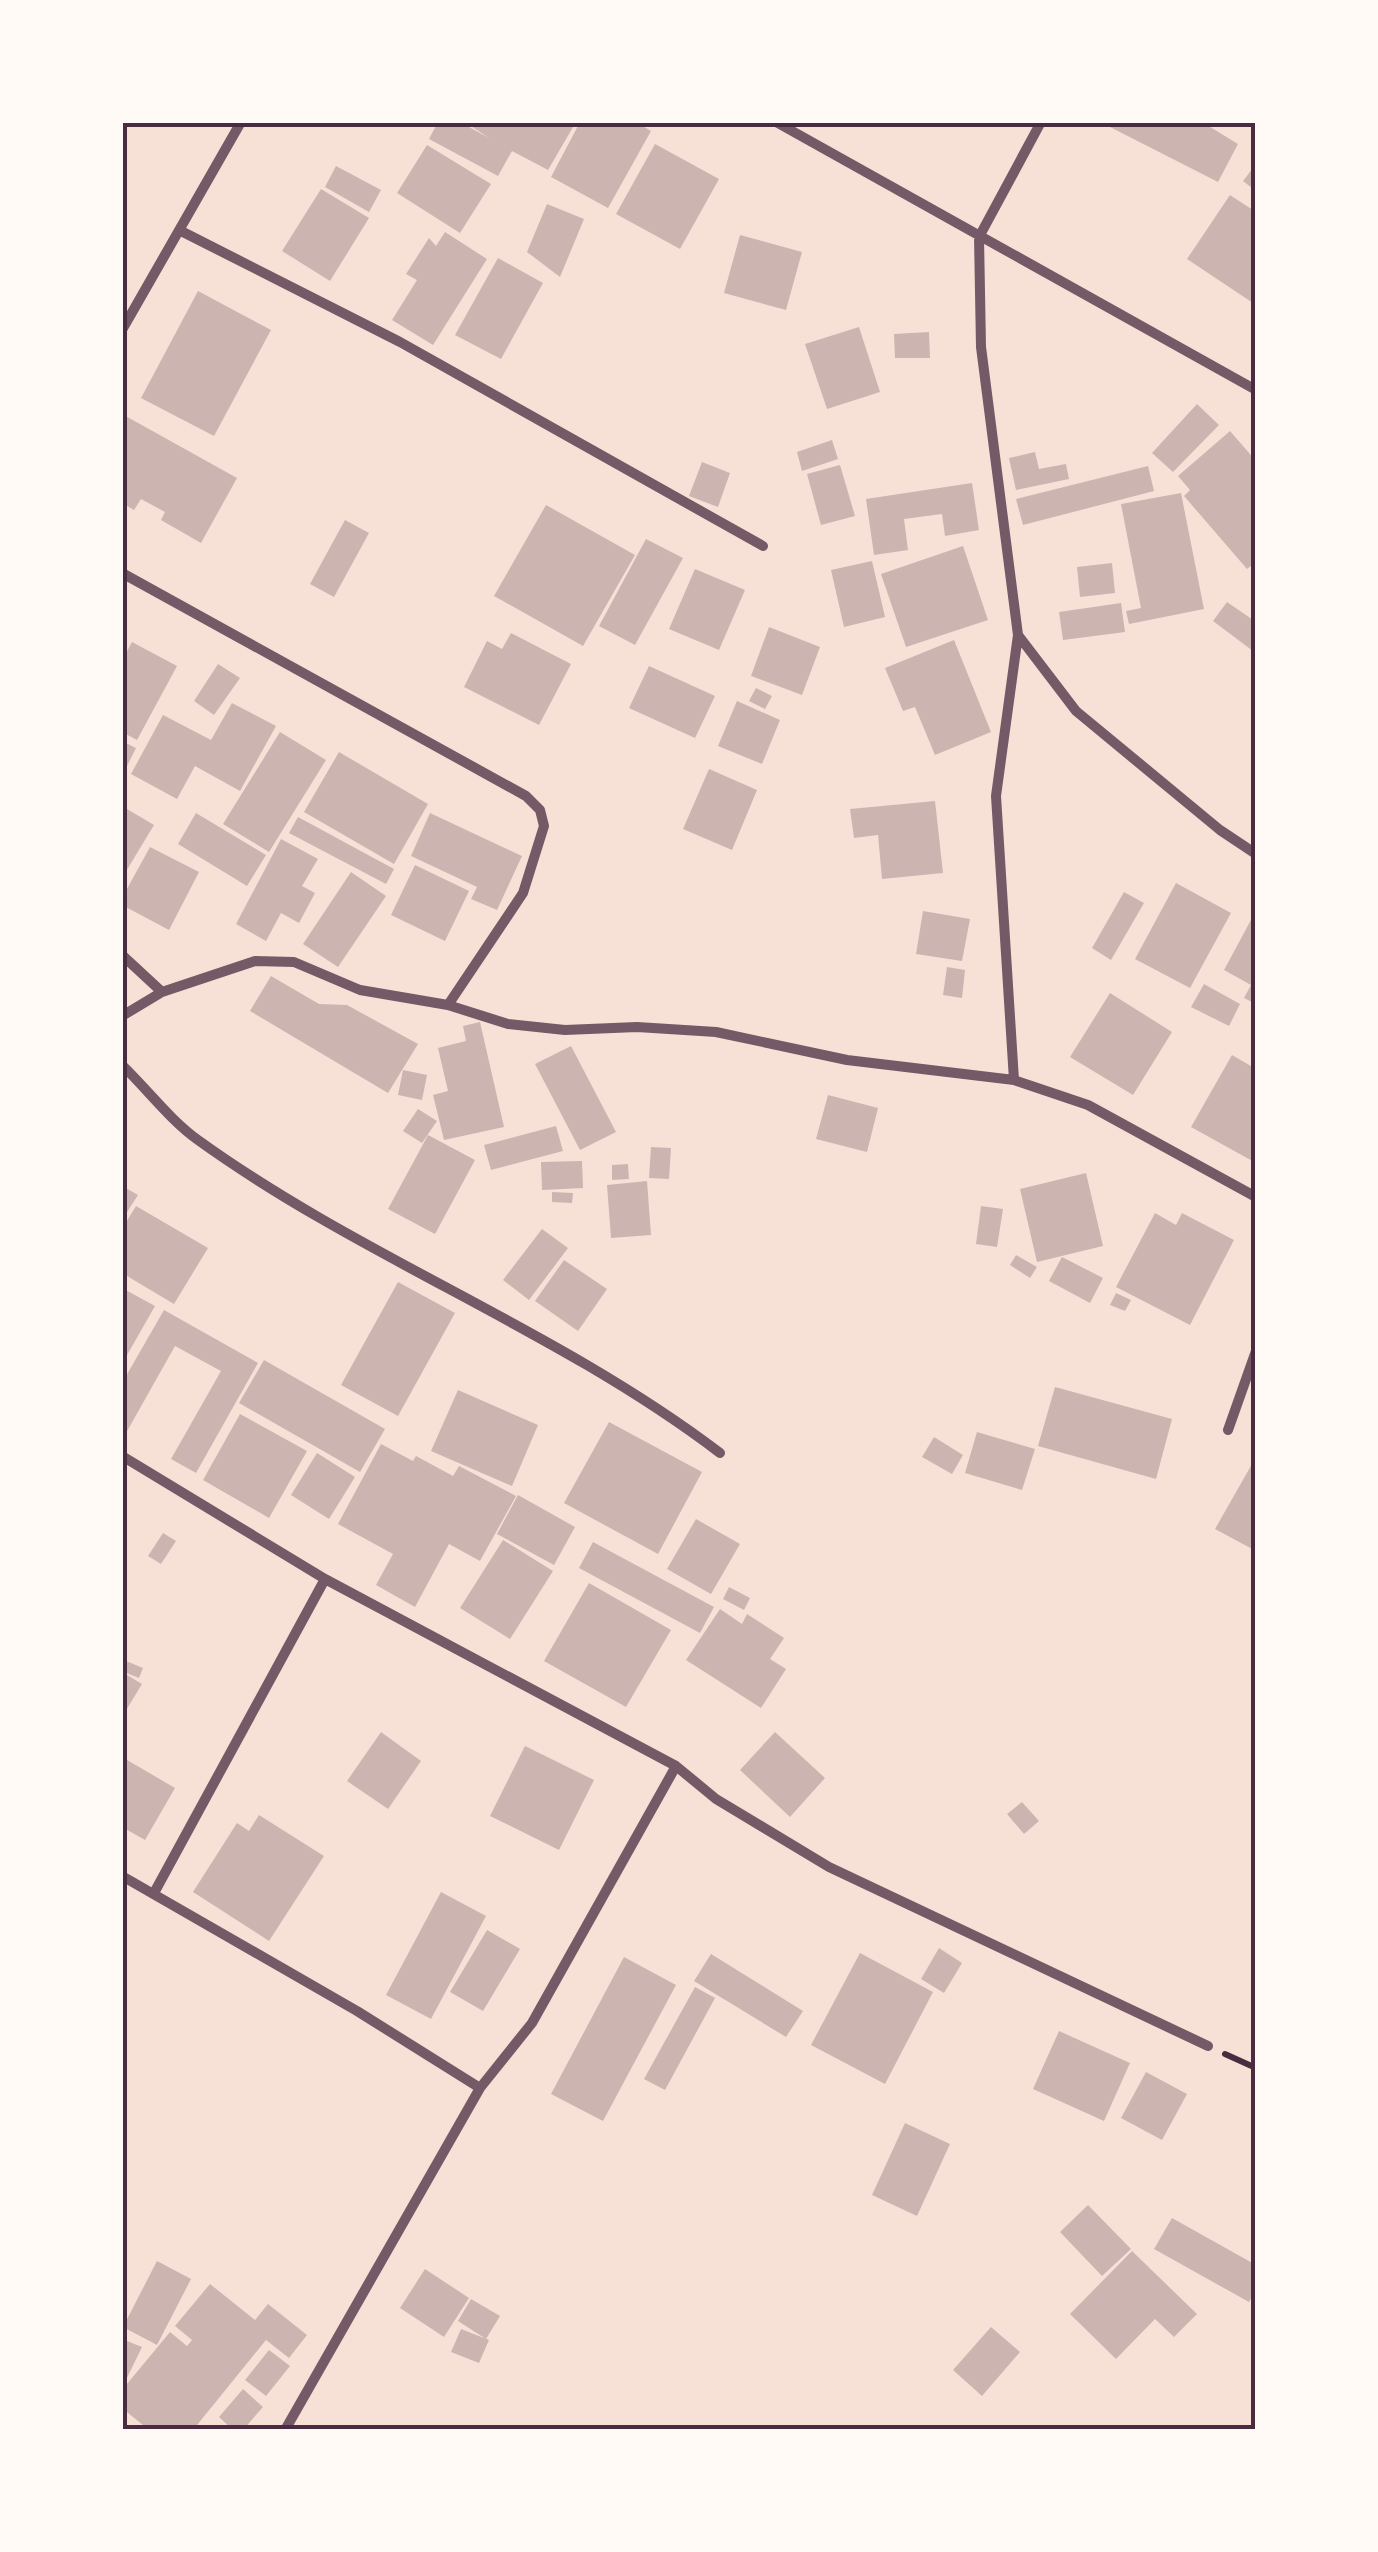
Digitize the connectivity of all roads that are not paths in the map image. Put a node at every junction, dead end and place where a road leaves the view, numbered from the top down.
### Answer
1 (241, 122) edge
2 (776, 122) edge
3 (1042, 122) edge
4 (181, 232) junction
5 (980, 237) junction
6 (122, 330) edge
7 (1256, 390) edge
8 (763, 546) dead end
9 (122, 573) edge
10 (1018, 635) junction
11 (1256, 854) edge
12 (122, 955) edge
13 (162, 992) junction
14 (448, 1005) junction
15 (122, 1016) edge
16 (122, 1064) edge
17 (1014, 1080) junction
18 (1256, 1198) edge
19 (1256, 1351) edge
20 (1228, 1430) dead end
21 (720, 1453) dead end
22 (122, 1456) edge
23 (325, 1579) junction
24 (676, 1766) junction
25 (122, 1876) edge
26 (154, 1893) junction
27 (1208, 2046) dead end
28 (480, 2088) junction
29 (285, 2430) edge

1 - 4 street
2 - 5 street
3 - 5 street
4 - 6 street
4 - 8 street
5 - 7 street
5 - 10 street
9 - 14 street
10 - 11 street
10 - 17 street
12 - 13 street
13 - 14 street
13 - 15 street
14 - 17 street
16 - 21 street
17 - 18 street
19 - 20 street
22 - 23 street
23 - 24 street
23 - 26 street
24 - 27 street
24 - 28 street
25 - 26 street
26 - 28 street
28 - 29 street

